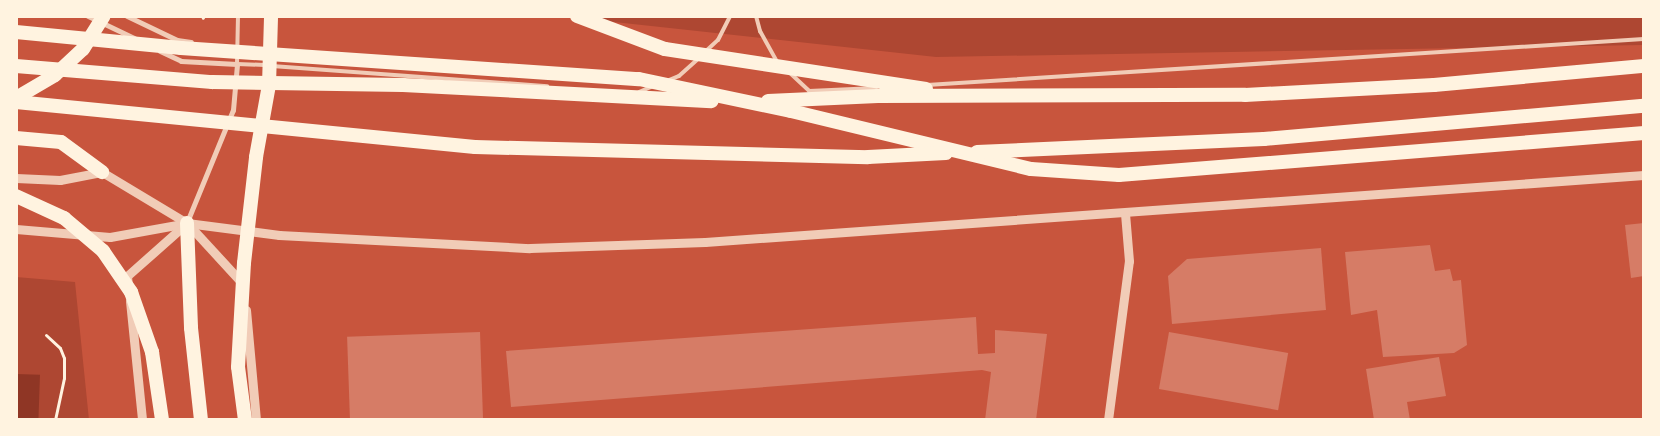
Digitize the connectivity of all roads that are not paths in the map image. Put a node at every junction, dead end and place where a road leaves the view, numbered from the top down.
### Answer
1 (88, 16) edge
2 (104, 16) edge
3 (127, 16) edge
4 (238, 16) edge
5 (270, 16) edge
6 (577, 16) edge
7 (730, 16) edge
8 (756, 16) edge
9 (16, 32) edge
10 (1644, 39) edge
11 (237, 64) junction
12 (16, 66) edge
13 (1644, 66) edge
14 (976, 97) junction
15 (16, 98) edge
16 (16, 102) edge
17 (1644, 106) edge
18 (1644, 133) edge
19 (16, 138) edge
20 (102, 172) junction
21 (1644, 175) edge
22 (16, 178) edge
23 (16, 196) edge
24 (1125, 213) junction
25 (187, 223) junction
26 (16, 229) edge
27 (142, 420) edge
28 (162, 420) edge
29 (201, 420) edge
30 (244, 420) edge
31 (256, 420) edge
32 (1108, 420) edge

1 - 11 street
2 - 15 highway
3 - 11 street
4 - 11 lane
5 - 30 highway
6 - 14 highway
7 - 11 lane
8 - 10 lane
9 - 18 highway
11 - 25 street
12 - 14 highway
13 - 14 highway
16 - 17 highway
19 - 20 highway
20 - 22 street
20 - 25 street
21 - 24 street
23 - 28 highway
24 - 25 street
24 - 32 street
25 - 26 street
25 - 27 street
25 - 29 highway
25 - 31 street

